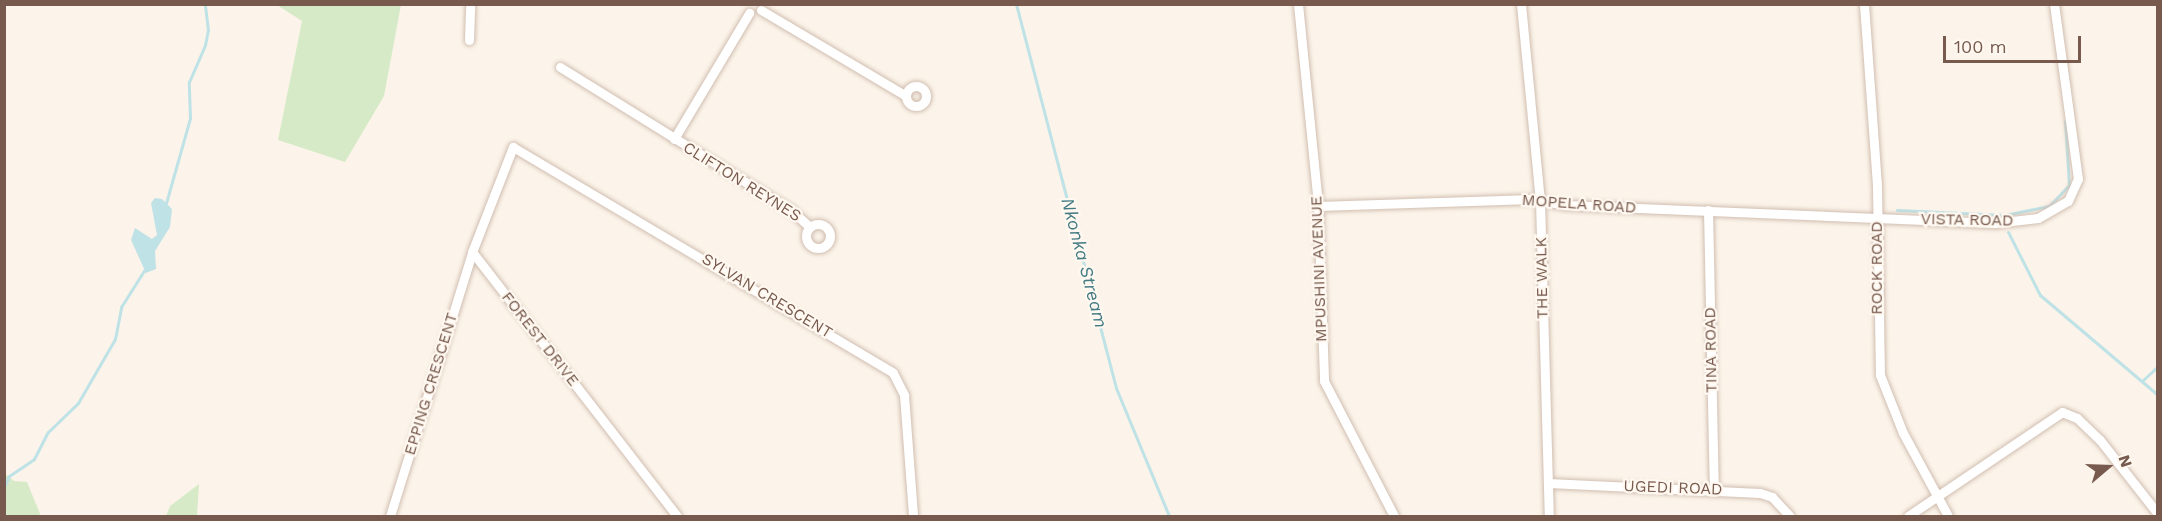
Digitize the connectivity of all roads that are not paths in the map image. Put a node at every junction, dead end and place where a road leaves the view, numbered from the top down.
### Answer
1 (470, 4) edge
2 (1298, 4) edge
3 (1521, 4) edge
4 (1864, 4) edge
5 (2054, 4) edge
6 (761, 7) edge
7 (747, 9) edge
8 (469, 40) dead end
9 (560, 67) dead end
10 (905, 95) dead end
11 (674, 139) junction
12 (1540, 200) junction
13 (1318, 206) junction
14 (1708, 210) junction
15 (1876, 218) junction
16 (809, 226) dead end
17 (472, 252) junction
18 (1548, 483) junction
19 (1714, 490) junction
20 (1935, 497) junction
21 (2157, 514) edge
22 (390, 516) edge
23 (677, 516) edge
24 (913, 516) edge
25 (1395, 516) edge
26 (1549, 516) edge
27 (1790, 516) edge
28 (1908, 516) edge
29 (1948, 516) edge

1 - 8 street
2 - 13 street, MPUSHINI AVENUE
3 - 12 street, THE WALK
4 - 15 street, ROCK ROAD
5 - 15 street, VISTA ROAD
6 - 7 street, CLIFTON REYNES
6 - 10 street, CLIFTON REYNES
7 - 11 street, CLIFTON REYNES
9 - 11 street, CLIFTON REYNES
11 - 16 street, CLIFTON REYNES
12 - 13 street, MOPELA ROAD
12 - 14 street, MOPELA ROAD
12 - 18 street, THE WALK
13 - 25 street, MPUSHINI AVENUE
14 - 15 street, MOPELA ROAD
14 - 19 street, TINA ROAD
15 - 20 street, ROCK ROAD
17 - 22 street, EPPING CRESCENT
17 - 23 street, FOREST DRIVE
17 - 24 street, SYLVAN CRESCENT
18 - 19 street, UGEDI ROAD
18 - 26 street, THE WALK
19 - 27 street, UGEDI ROAD
20 - 21 street
20 - 28 street
20 - 29 street, ROCK ROAD

